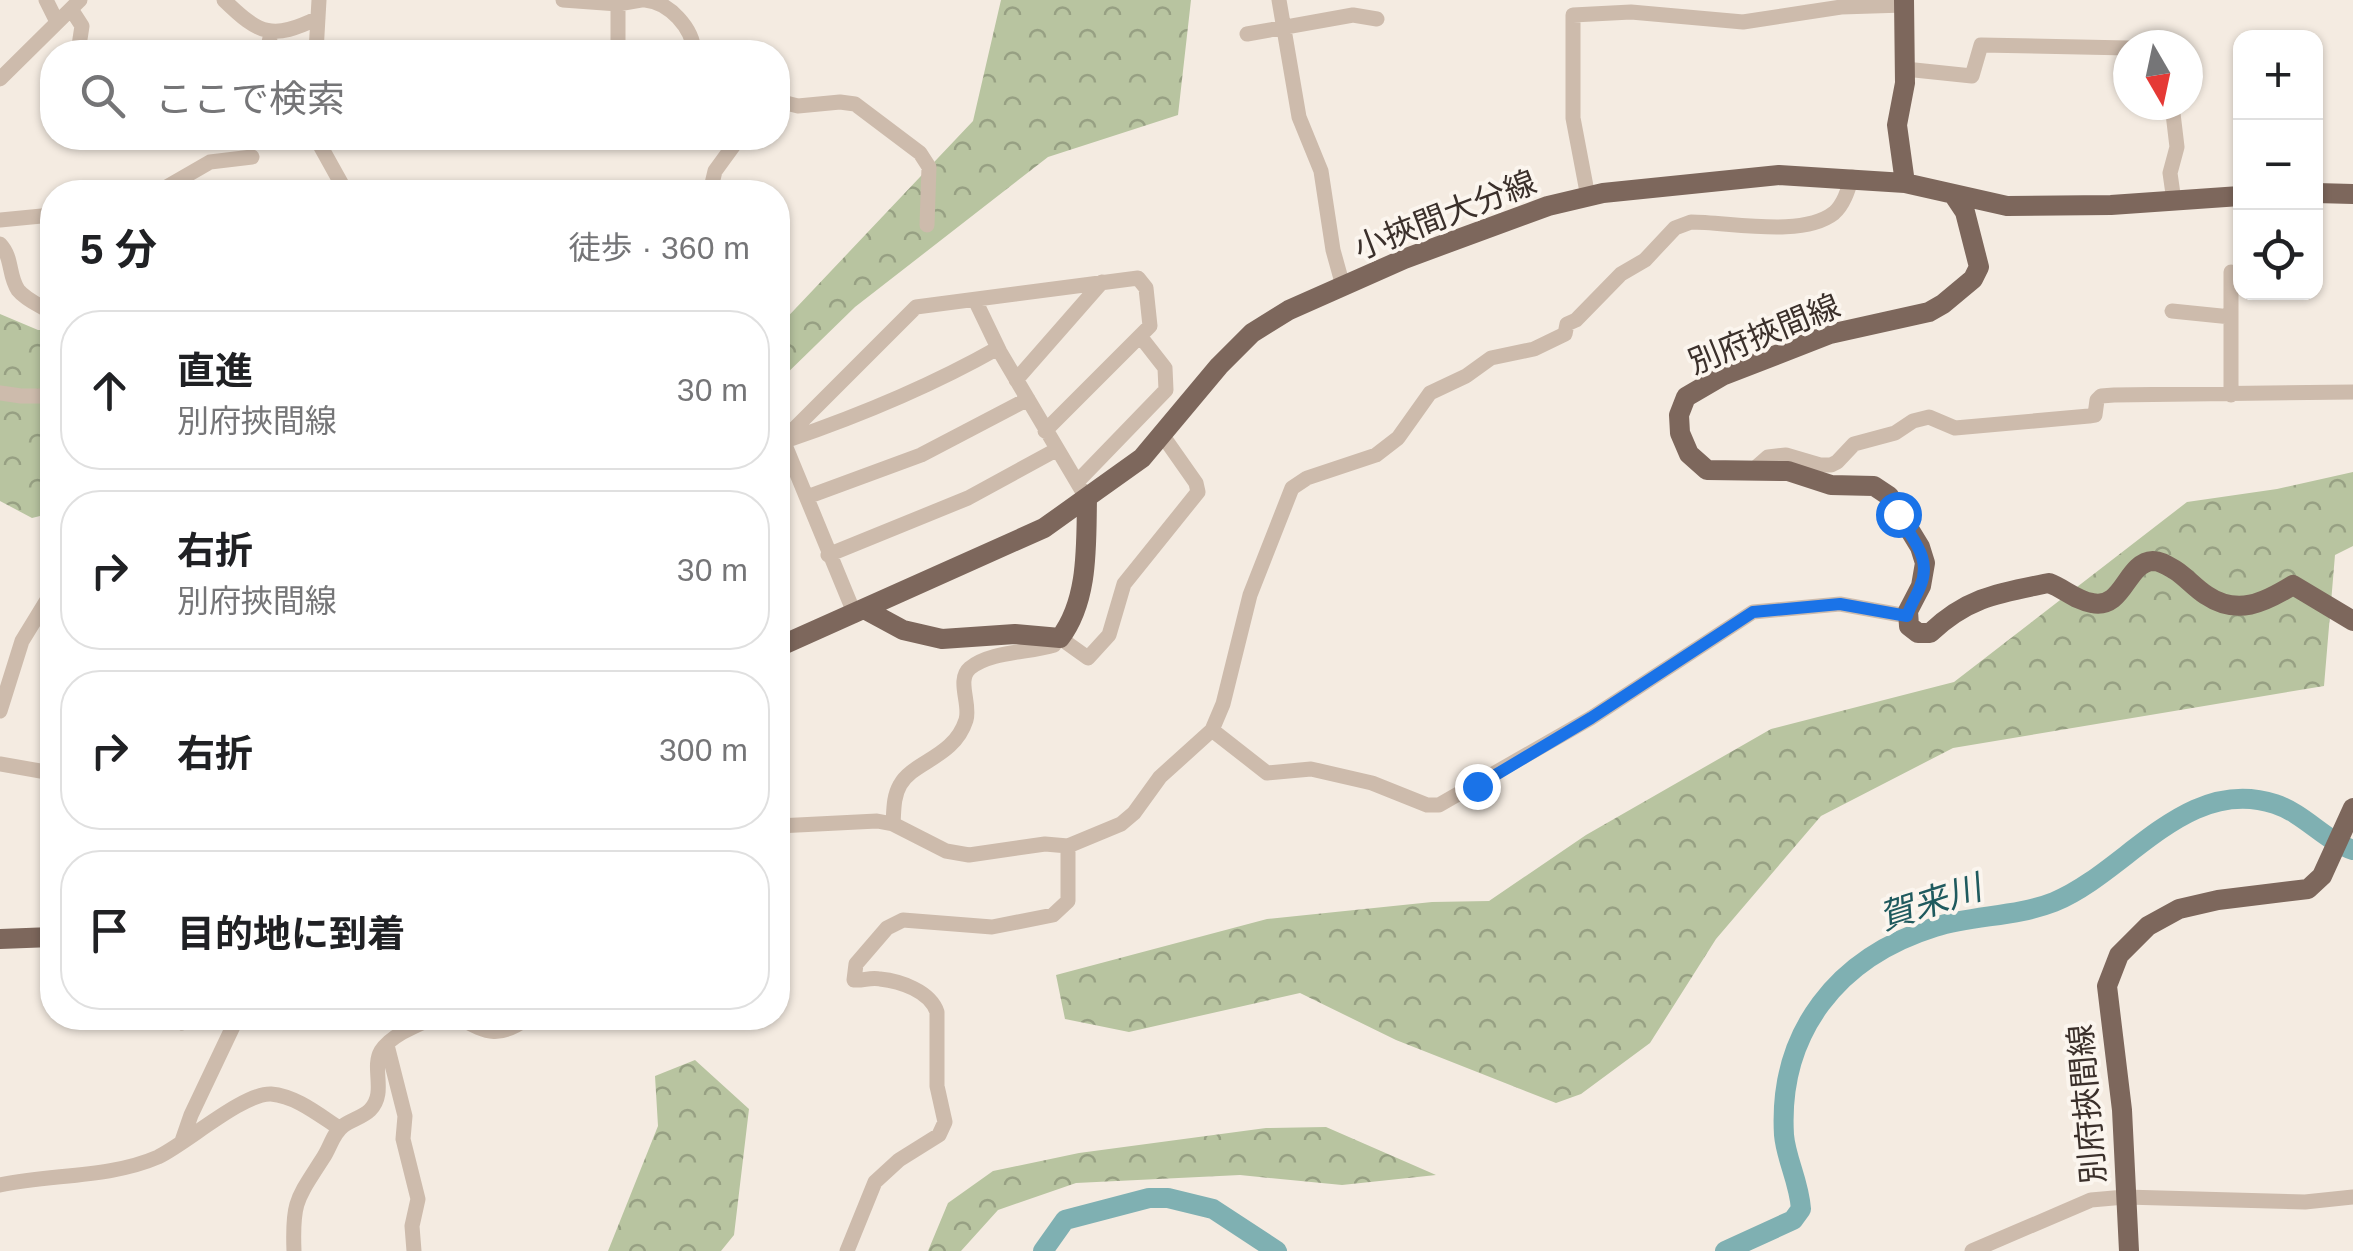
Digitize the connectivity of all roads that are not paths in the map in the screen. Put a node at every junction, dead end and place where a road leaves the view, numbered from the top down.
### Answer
1 (46, 0) edge
2 (224, 0) edge
3 (319, 0) edge
4 (563, 0) edge
5 (643, 0) edge
6 (1279, 0) edge
7 (1904, 2) edge
8 (669, 3) edge
9 (76, 4) edge
10 (618, 4) junction
11 (1631, 6) edge
12 (318, 18) junction
13 (1377, 19) dead end
14 (57, 22) junction
15 (1283, 29) junction
16 (271, 33) junction
17 (1247, 34) dead end
18 (80, 40) edge
19 (270, 40) edge
20 (317, 40) edge
21 (618, 40) edge
22 (691, 40) edge
23 (2113, 48) edge
24 (1905, 69) junction
25 (0, 79) edge
26 (790, 104) edge
27 (2174, 120) edge
28 (323, 150) edge
29 (730, 150) edge
30 (252, 156) dead end
31 (1852, 178) junction
32 (179, 180) edge
33 (339, 180) edge
34 (713, 180) edge
35 (1905, 183) junction
36 (2323, 193) edge
37 (1954, 194) junction
38 (2353, 194) edge
39 (1588, 196) junction
40 (2233, 197) edge
41 (2174, 201) junction
42 (40, 215) edge
43 (0, 220) edge
44 (927, 225) dead end
45 (0, 244) edge
46 (2231, 272) dead end
47 (1102, 282) junction
48 (1343, 286) junction
49 (974, 300) junction
50 (40, 305) edge
51 (2172, 311) dead end
52 (2231, 317) junction
53 (1140, 336) junction
54 (998, 348) junction
55 (1016, 380) junction
56 (2353, 392) edge
57 (0, 393) edge
58 (2232, 395) junction
59 (40, 396) edge
60 (1028, 399) junction
61 (1045, 431) junction
62 (790, 436) edge
63 (1162, 436) junction
64 (790, 439) edge
65 (1056, 450) junction
66 (790, 458) edge
67 (1752, 471) junction
68 (1082, 490) junction
69 (806, 498) junction
70 (828, 555) junction
71 (40, 612) edge
72 (860, 613) junction
73 (1907, 616) junction
74 (2353, 621) edge
75 (1057, 639) junction
76 (790, 642) edge
77 (0, 711) edge
78 (1212, 730) junction
79 (0, 764) edge
80 (40, 771) edge
81 (2353, 808) edge
82 (894, 824) junction
83 (790, 825) edge
84 (1068, 846) junction
85 (40, 937) edge
86 (0, 939) edge
87 (232, 1030) edge
88 (413, 1030) edge
89 (387, 1045) junction
90 (339, 1128) junction
91 (182, 1141) junction
92 (0, 1185) edge
93 (2353, 1196) edge
94 (2125, 1197) junction
95 (294, 1251) edge
96 (414, 1251) edge
97 (847, 1251) edge
98 (1972, 1251) edge
99 (2129, 1251) edge

1 - 14 street
2 - 16 street
3 - 12 street
4 - 10 street
5 - 8 street
5 - 10 street
6 - 15 street
7 - 11 street
7 - 24 main road
8 - 22 street
9 - 14 street
9 - 18 street
10 - 21 street
11 - 39 street
12 - 16 street
12 - 20 street
13 - 15 street
14 - 25 street
15 - 17 street
15 - 48 street
16 - 19 street
23 - 24 street
24 - 35 main road
26 - 44 street
27 - 41 street
28 - 33 street
29 - 34 street
30 - 32 street
31 - 35 main road, 小挾間大分線
31 - 39 main road, 小挾間大分線
31 - 78 street
35 - 37 main road
36 - 38 main road
37 - 41 main road
37 - 67 main road, 別府挾間線
39 - 48 main road, 小挾間大分線
40 - 41 main road
42 - 43 street
45 - 50 street
46 - 52 street
47 - 49 street
47 - 53 street
47 - 55 street
48 - 63 main road, 小挾間大分線
49 - 54 street
49 - 62 street
51 - 52 street
52 - 58 street
53 - 61 street
53 - 68 street
54 - 55 street
54 - 64 street
55 - 60 street
56 - 58 street
57 - 59 street
58 - 67 street
60 - 61 street
60 - 69 street
61 - 65 street
63 - 68 main road, 小挾間大分線
63 - 75 street
65 - 68 street
65 - 70 street
66 - 69 street
67 - 73 main road, 別府挾間線
68 - 72 main road, 小挾間大分線
68 - 75 main road
69 - 70 street
70 - 72 street
71 - 77 street
72 - 75 main road
72 - 76 main road, 小挾間大分線
73 - 74 main road
73 - 78 street
75 - 82 street
78 - 84 street
79 - 80 street
81 - 94 main road, 別府挾間線
82 - 83 street
82 - 84 street
84 - 97 street
85 - 86 main road
87 - 91 street
88 - 89 street
89 - 90 street
89 - 96 street
90 - 91 street
90 - 95 street
91 - 92 street
93 - 94 street
94 - 98 street
94 - 99 main road, 別府挾間線

